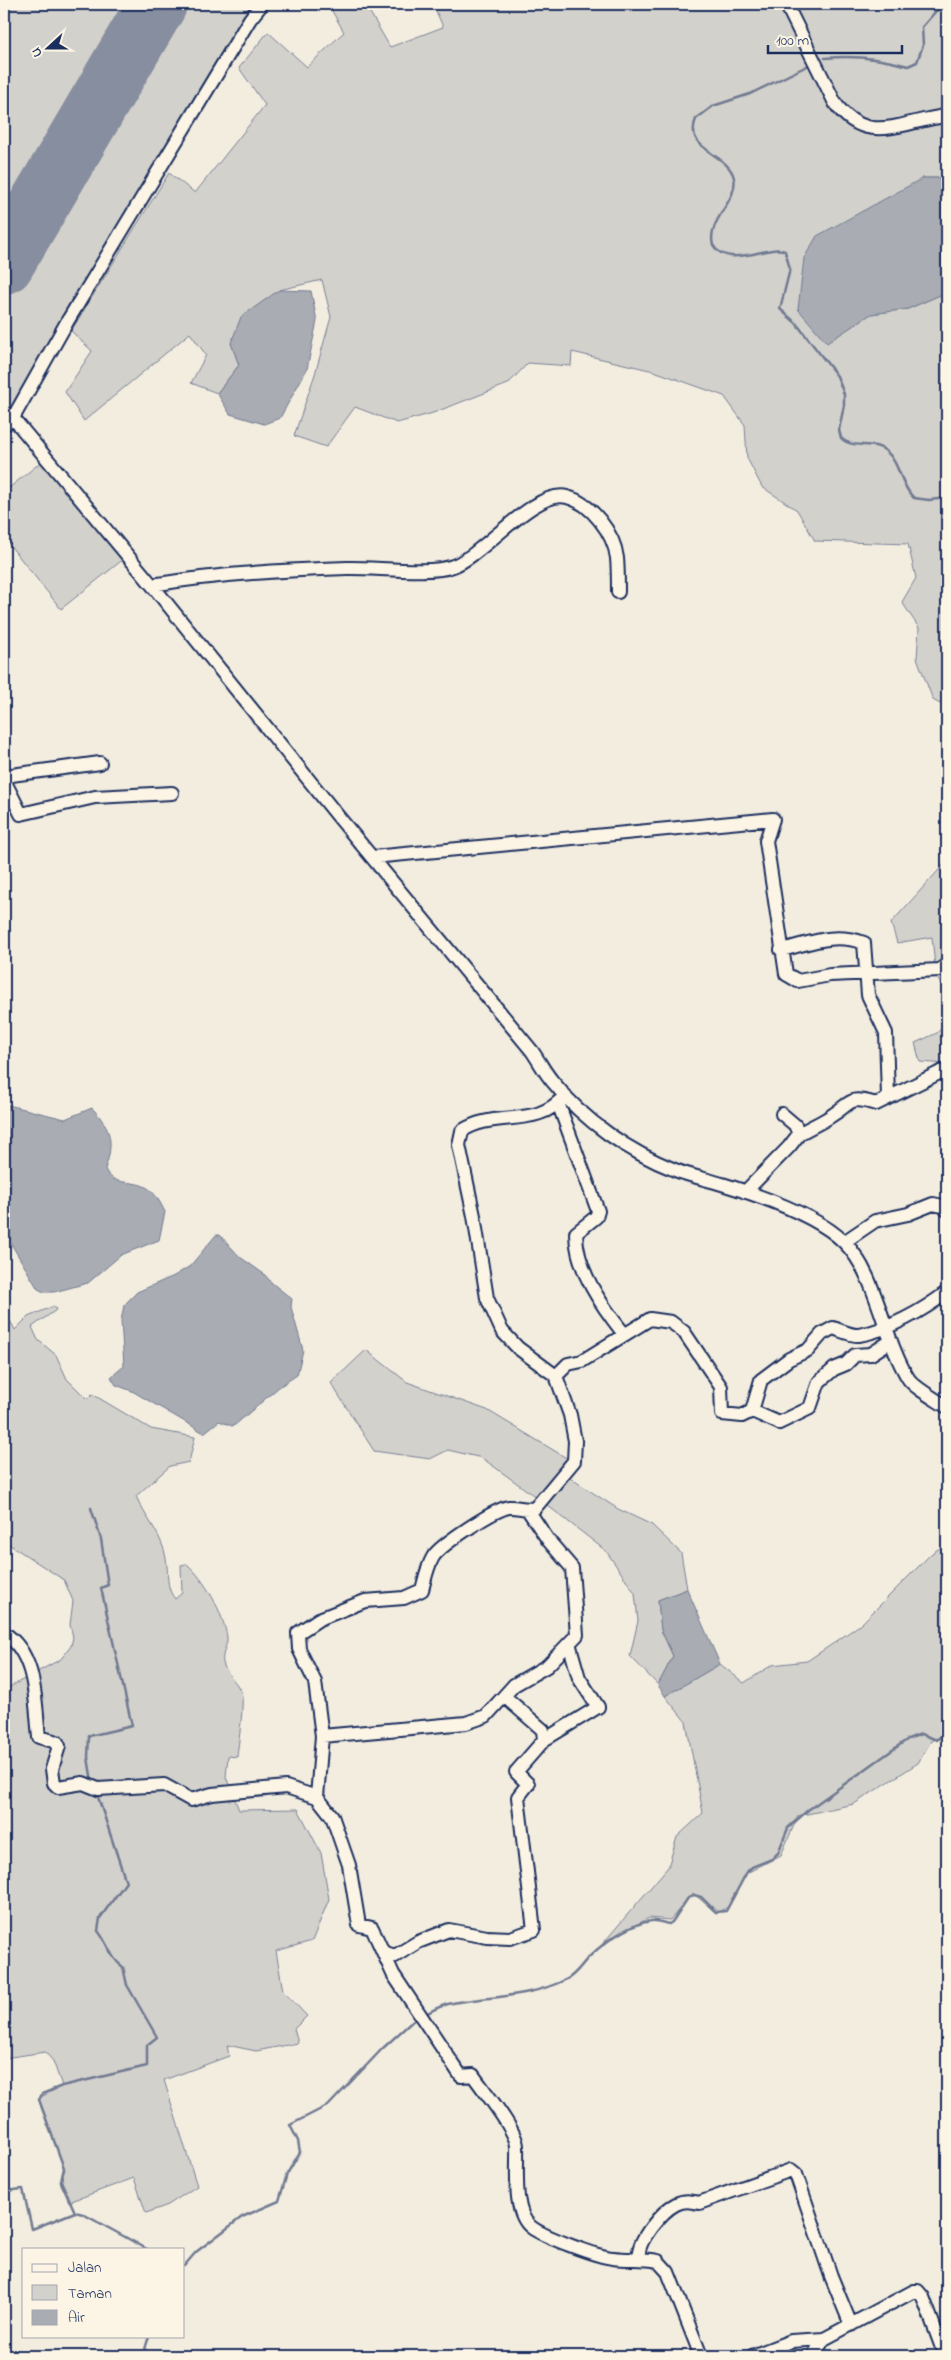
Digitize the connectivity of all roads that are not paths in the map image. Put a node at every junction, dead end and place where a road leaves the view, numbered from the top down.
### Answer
1 (262, 4) edge
2 (786, 4) edge
3 (947, 116) edge
4 (9, 421) edge
5 (152, 585) junction
6 (618, 592) dead end
7 (100, 763) dead end
8 (4, 776) edge
9 (4, 780) edge
10 (172, 793) dead end
11 (373, 857) junction
12 (781, 950) junction
13 (947, 964) edge
14 (866, 972) junction
15 (947, 1069) edge
16 (888, 1097) junction
17 (561, 1099) junction
18 (782, 1114) dead end
19 (799, 1134) junction
20 (744, 1192) junction
21 (947, 1210) edge
22 (844, 1242) junction
23 (947, 1292) edge
24 (885, 1327) junction
25 (624, 1334) junction
26 (891, 1341) junction
27 (556, 1376) junction
28 (947, 1407) edge
29 (752, 1411) junction
30 (528, 1510) junction
31 (4, 1633) edge
32 (569, 1643) junction
33 (504, 1696) junction
34 (322, 1736) junction
35 (544, 1740) junction
36 (317, 1797) junction
37 (383, 1952) junction
38 (639, 2257) junction
39 (851, 2325) junction
40 (824, 2339) junction
41 (701, 2356) edge
42 (752, 2356) edge
43 (813, 2356) edge
44 (945, 2356) edge

1 - 4 street
2 - 3 street
4 - 5 street
5 - 6 street
5 - 11 street
7 - 8 street
9 - 10 street
11 - 12 street
11 - 17 street
12 - 14 street
12 - 14 street
13 - 14 street
14 - 16 street
15 - 16 street
16 - 19 street
17 - 20 street
17 - 25 street
17 - 27 street
18 - 19 street
19 - 20 street
20 - 22 street
21 - 22 street
22 - 24 street
23 - 24 street
24 - 26 street
24 - 29 street
25 - 27 street
25 - 29 street
26 - 28 street
26 - 29 street
27 - 30 street
30 - 32 street
30 - 34 street
31 - 36 street
32 - 33 street
32 - 35 street
33 - 34 street
33 - 35 street
34 - 36 street
35 - 37 street
36 - 37 street
37 - 38 street
38 - 39 street
38 - 41 street
39 - 40 street
39 - 44 street
40 - 42 street
40 - 43 street

